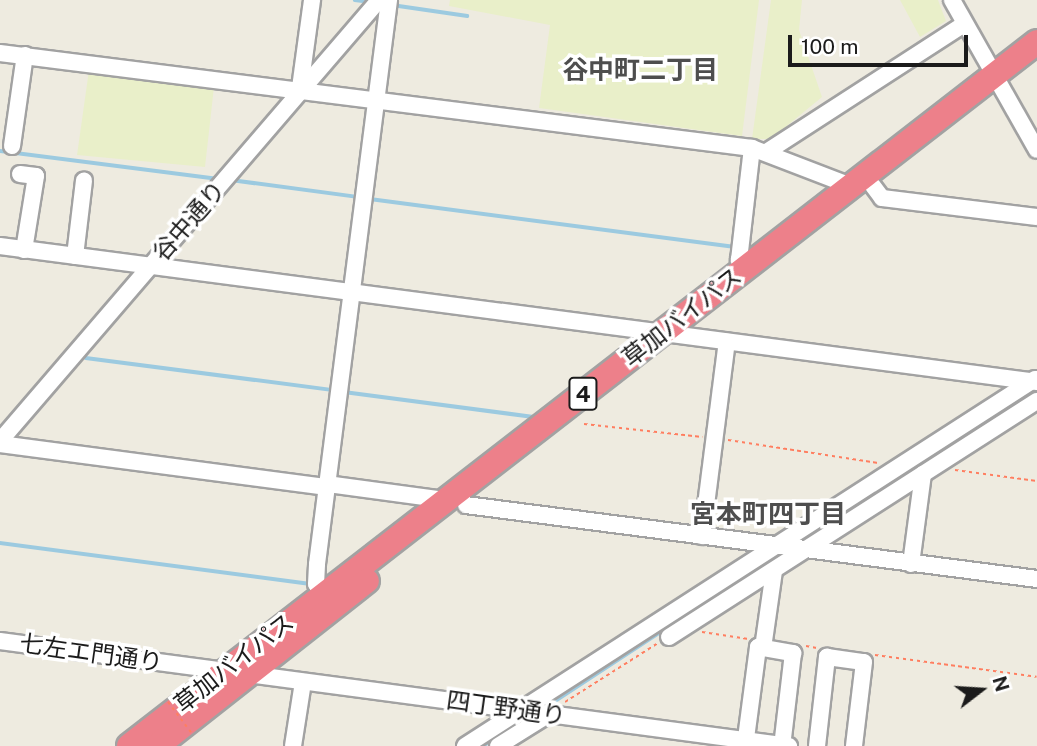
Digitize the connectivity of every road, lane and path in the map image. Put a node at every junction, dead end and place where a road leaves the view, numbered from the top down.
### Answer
1 (312, 0) edge
2 (379, 0) edge
3 (389, 0) edge
4 (952, 0) edge
5 (964, 24) junction
6 (1037, 42) edge
7 (0, 52) edge
8 (25, 55) junction
9 (1037, 61) edge
10 (997, 83) junction
11 (302, 88) junction
12 (377, 99) junction
13 (1033, 133) edge
14 (12, 146) dead end
15 (760, 150) junction
16 (1037, 150) edge
17 (35, 175) dead end
18 (84, 180) dead end
19 (862, 186) junction
20 (1037, 217) edge
21 (0, 246) edge
22 (24, 250) junction
23 (75, 256) junction
24 (150, 266) junction
25 (744, 267) junction
26 (352, 292) junction
27 (673, 335) junction
28 (727, 342) junction
29 (1035, 380) edge
30 (1037, 401) edge
31 (6, 422) edge
32 (584, 424) dead end
33 (715, 438) junction
34 (0, 443) edge
35 (900, 467) junction
36 (928, 470) junction
37 (1037, 481) edge
38 (327, 486) junction
39 (456, 502) junction
40 (702, 536) junction
41 (775, 546) junction
42 (803, 551) junction
43 (911, 564) junction
44 (768, 574) junction
45 (1037, 579) edge
46 (323, 593) junction
47 (669, 637) joint
48 (0, 640) edge
49 (763, 648) junction
50 (236, 672) junction
51 (303, 681) junction
52 (168, 702) dead end
53 (522, 710) junction
54 (548, 714) junction
55 (194, 735) dead end
56 (726, 742) edge
57 (746, 743) edge
58 (129, 746) edge
59 (157, 746) edge
60 (293, 746) edge
61 (464, 746) edge
62 (498, 746) edge
63 (784, 746) edge
64 (817, 746) edge
65 (854, 746) edge

1 - 11 street
2 - 11 street, 谷中通り
3 - 12 street
4 - 5 street
5 - 10 street
5 - 15 street
6 - 10 highway, 草加バイパス / 4
7 - 8 street
8 - 11 street
8 - 14 street
9 - 10 highway, 草加バイパス / 4
10 - 13 street
10 - 19 highway, 草加バイパス / 4
11 - 12 street
11 - 24 street, 谷中通り
12 - 15 street
12 - 26 street
13 - 16 street
15 - 19 street
15 - 25 street
17 - 22 street
18 - 23 street
19 - 20 street
19 - 25 highway, 草加バイパス / 4
19 - 27 highway, 草加バイパス / 4
21 - 22 street
22 - 23 street
23 - 24 street
24 - 26 street
24 - 31 street, 谷中通り
25 - 27 highway, 草加バイパス / 4
26 - 27 street
26 - 38 street
27 - 28 street
27 - 39 highway, 草加バイパス / 4
28 - 29 street
28 - 33 street
29 - 35 street
30 - 36 street
31 - 34 street, 谷中通り
32 - 33 path
33 - 35 path
33 - 40 street
34 - 38 street
35 - 41 street
36 - 37 path
36 - 42 street
36 - 43 street
38 - 39 street
38 - 46 street
39 - 40 street
39 - 46 highway, 草加バイパス / 4
39 - 50 highway, 草加バイパス / 4
40 - 41 street
41 - 42 street
41 - 53 street
42 - 43 street
42 - 44 street
43 - 45 street
44 - 47 street
44 - 49 street
46 - 50 highway, 草加バイパス / 4
47 - 54 path
48 - 50 street, 七左エ門通り
49 - 57 street
49 - 63 street
50 - 51 street, 四丁野通り
50 - 58 highway, 草加バイパス / 4
50 - 59 highway, 草加バイパス / 4
51 - 53 street, 四丁野通り
51 - 60 street
52 - 55 path, bridge
53 - 54 street, 四丁野通り
53 - 61 street
54 - 56 street, 四丁野通り
54 - 62 street
56 - 57 street, 四丁野通り
57 - 63 street, 四丁野通り
64 - 65 street

